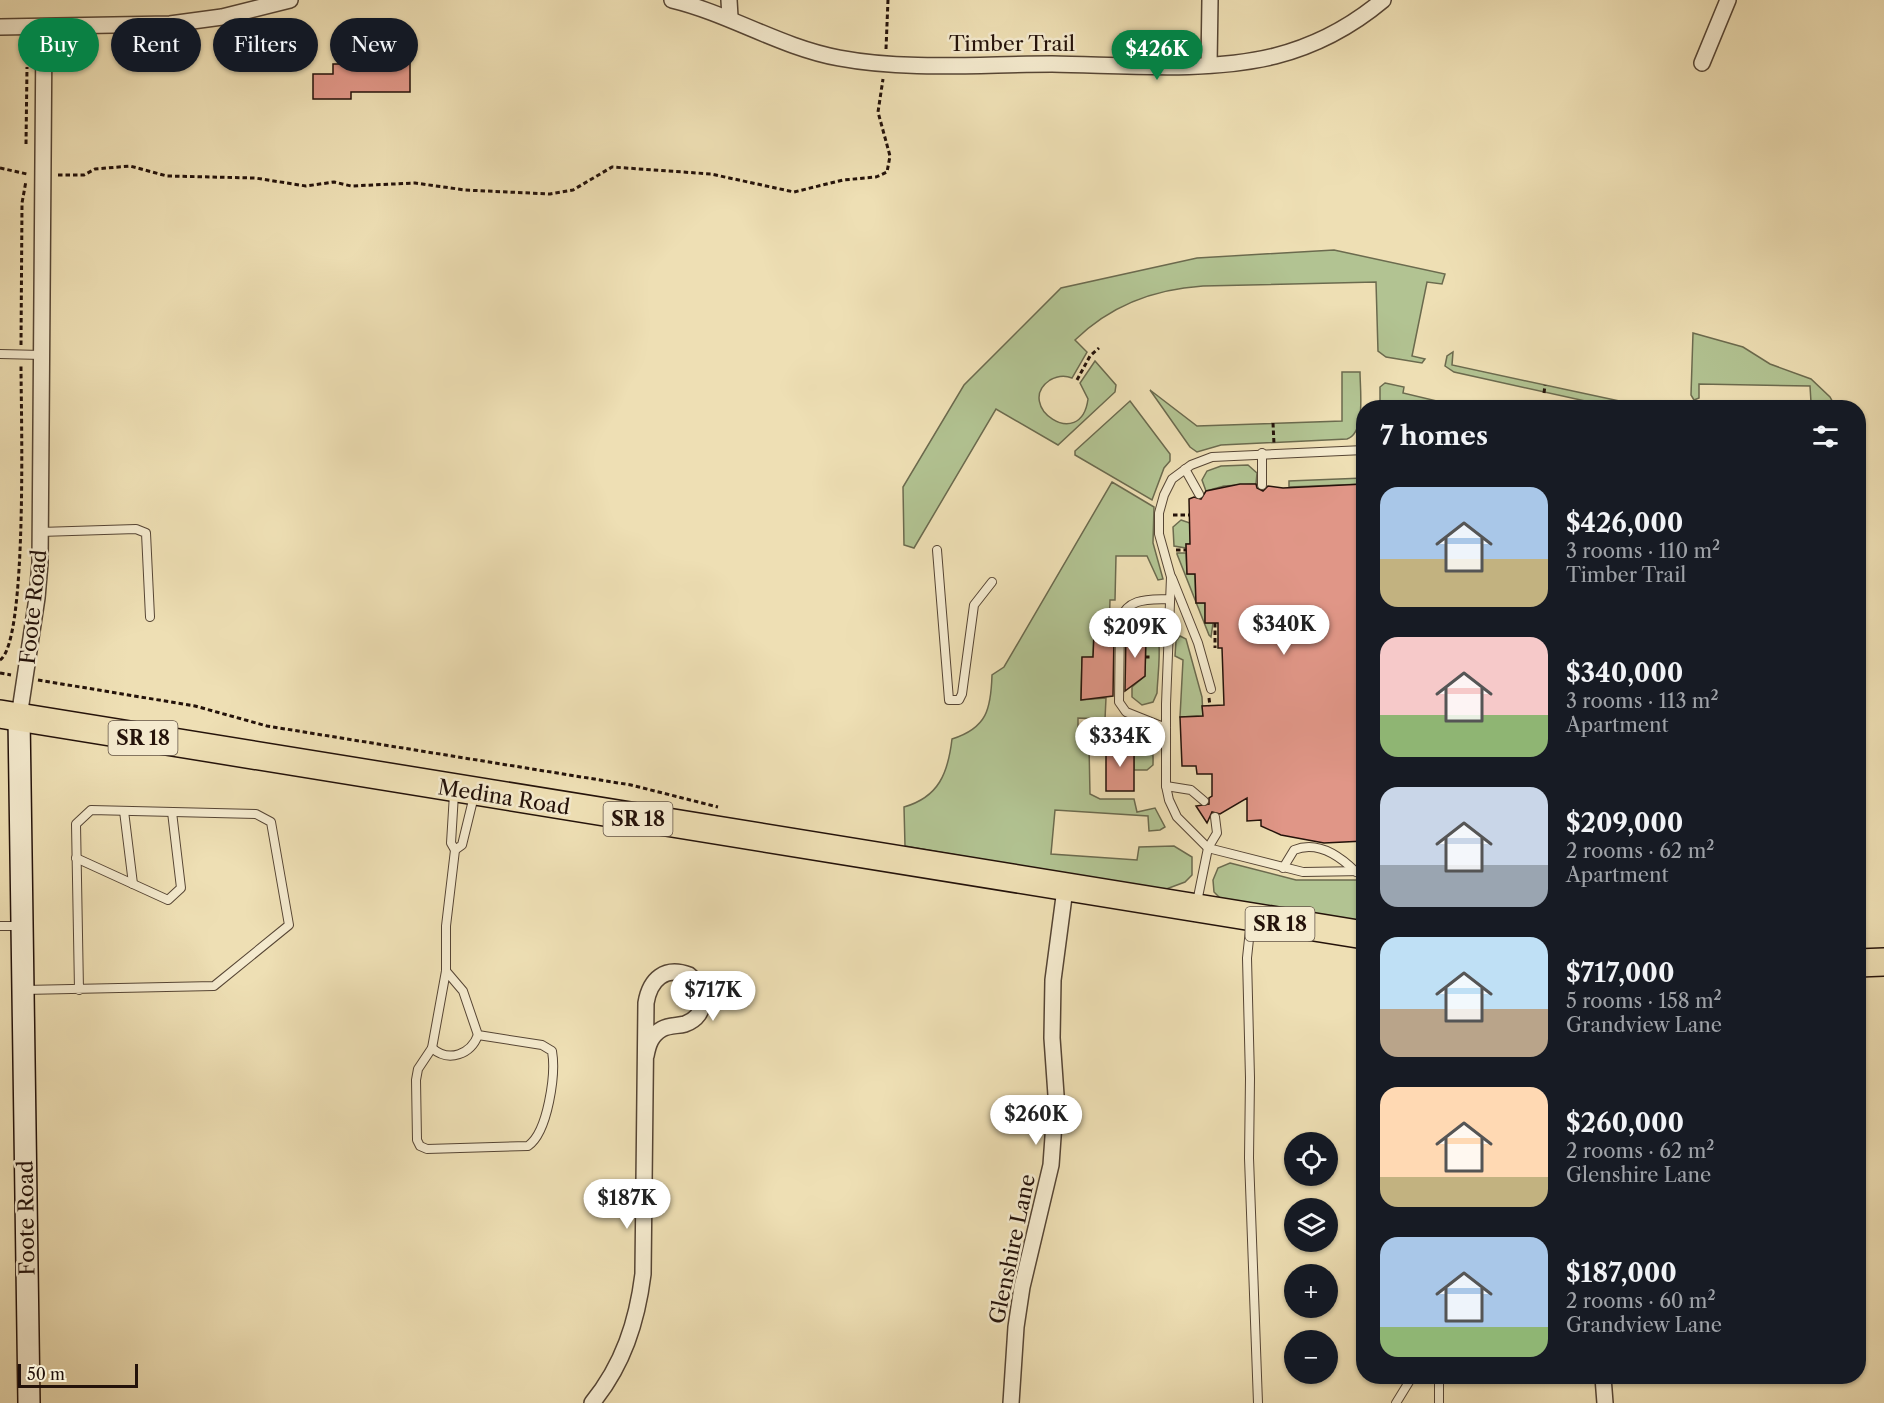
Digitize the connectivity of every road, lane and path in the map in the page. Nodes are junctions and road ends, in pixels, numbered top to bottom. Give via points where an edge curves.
1 (290, 0) edge
2 (672, 0) edge
3 (729, 0) edge
4 (888, 0) edge
5 (1209, 0) edge
6 (1383, 0) edge
7 (1728, 0) edge
8 (729, 17) junction
9 (99, 26) edge
10 (0, 27) edge
11 (18, 27) edge
12 (885, 63) junction
13 (1702, 63) dead end
14 (1209, 65) junction
15 (44, 72) edge
16 (0, 168) edge
17 (43, 175) junction
18 (1099, 348) dead end
19 (0, 354) edge
20 (42, 355) junction
21 (1077, 380) dead end
22 (1545, 385) dead end
23 (1544, 393) dead end
24 (1273, 423) dead end
25 (1274, 444) dead end
26 (1356, 450) edge
27 (1262, 453) junction
28 (1185, 469) junction
29 (1262, 485) dead end
30 (1199, 494) dead end
31 (1189, 514) dead end
32 (1173, 515) dead end
33 (40, 532) junction
34 (937, 550) dead end
35 (1174, 550) dead end
36 (1186, 550) dead end
37 (1172, 577) junction
38 (992, 582) dead end
39 (1170, 599) junction
40 (150, 616) dead end
41 (1215, 623) dead end
42 (1208, 638) dead end
43 (1215, 638) junction
44 (1215, 648) dead end
45 (1146, 657) dead end
46 (1151, 657) dead end
47 (71, 686) dead end
48 (1211, 689) dead end
49 (9, 716) edge
50 (1166, 728) junction
51 (1166, 786) junction
52 (465, 791) junction
53 (1204, 801) dead end
54 (720, 808) dead end
55 (124, 811) junction
56 (172, 812) junction
57 (1215, 818) dead end
58 (1208, 848) junction
59 (455, 850) junction
60 (76, 858) junction
61 (1283, 868) junction
62 (1356, 868) edge
63 (1356, 871) edge
64 (133, 884) junction
65 (1065, 889) junction
66 (1196, 910) junction
67 (1251, 919) junction
68 (0, 926) edge
69 (22, 926) junction
70 (1356, 934) edge
71 (1884, 962) edge
72 (1866, 963) edge
73 (446, 971) junction
74 (23, 990) junction
75 (79, 990) junction
76 (478, 1035) junction
77 (432, 1048) junction
78 (646, 1056) junction
79 (1408, 1384) edge
80 (1439, 1384) edge
81 (1604, 1384) edge
82 (29, 1403) edge
83 (592, 1403) edge
84 (1011, 1403) edge
85 (1258, 1403) edge
86 (1396, 1403) edge
87 (1438, 1403) edge
88 (1605, 1403) edge

1 - 9 street via 170,24
2 - 8 street, Timber Trail
3 - 8 street
4 - 12 path
5 - 14 street
6 - 14 street, Timber Trail via 1337,31 1307,45 1275,56
7 - 13 street
8 - 12 street, Timber Trail via 807,50
10 - 11 street
12 - 14 street, Timber Trail
12 - 17 path via 878,112 890,156 887,172 794,192 711,174 612,167 573,190 550,194 415,183 351,186 334,182 306,186 255,178 167,176 130,166 95,169 84,175
15 - 17 street, Foote Road
16 - 17 path via 17,174
17 - 20 street, Foote Road
18 - 21 path
19 - 20 lane
20 - 33 street, Foote Road
22 - 23 path
24 - 25 path
26 - 27 lane
27 - 28 lane via 1212,457
27 - 29 lane
28 - 30 lane
28 - 37 lane via 1172,479 1159,513 1159,534
31 - 32 path
33 - 40 lane via 146,533
33 - 49 street, Foote Road via 37,598
34 - 38 lane via 949,700 959,700 962,694 974,604
35 - 36 path
37 - 39 lane
37 - 48 lane
39 - 50 lane
39 - 50 lane via 1133,602 1124,608 1120,619 1119,702 1126,712
41 - 43 path
42 - 43 path
43 - 44 path
45 - 46 path
47 - 54 path via 195,706 267,726 631,785
49 - 52 highway, Medina Road / SR 18
49 - 69 street, Foote Road
50 - 51 lane
51 - 53 lane via 1191,790
51 - 58 lane via 1177,817
52 - 59 lane via 451,843
52 - 59 lane via 462,845
52 - 65 highway, Medina Road / SR 18
55 - 56 lane
55 - 60 lane via 91,810 76,824
55 - 64 lane
56 - 64 lane via 181,888 168,900
56 - 75 lane via 256,814 271,822 289,925 214,986
57 - 58 lane via 1217,833
58 - 61 lane
58 - 66 lane
59 - 73 lane via 446,926
60 - 64 lane
60 - 75 lane
61 - 62 lane via 1294,850 1312,848 1334,853
61 - 63 lane via 1303,872
65 - 66 highway, SR 18
65 - 84 street, Glenshire Lane via 1053,980 1054,1136 1016,1327
66 - 67 highway, SR 18
67 - 70 highway, SR 18
67 - 85 lane via 1246,958
68 - 69 lane
69 - 74 street, Foote Road
71 - 72 highway
73 - 76 lane via 463,991
73 - 77 lane
74 - 75 lane
74 - 82 street, Foote Road
76 - 77 lane via 466,1052 456,1055 437,1053
76 - 77 lane via 542,1045 552,1051 546,1119 542,1132 528,1146 420,1146 416,1080 418,1068
78 - 78 street via 653,1036 663,1029 685,1024 700,1011 702,990 689,975 669,972 652,983 646,1003
78 - 83 street via 643,1274 639,1305 616,1367
79 - 86 lane
80 - 87 lane
81 - 88 street

